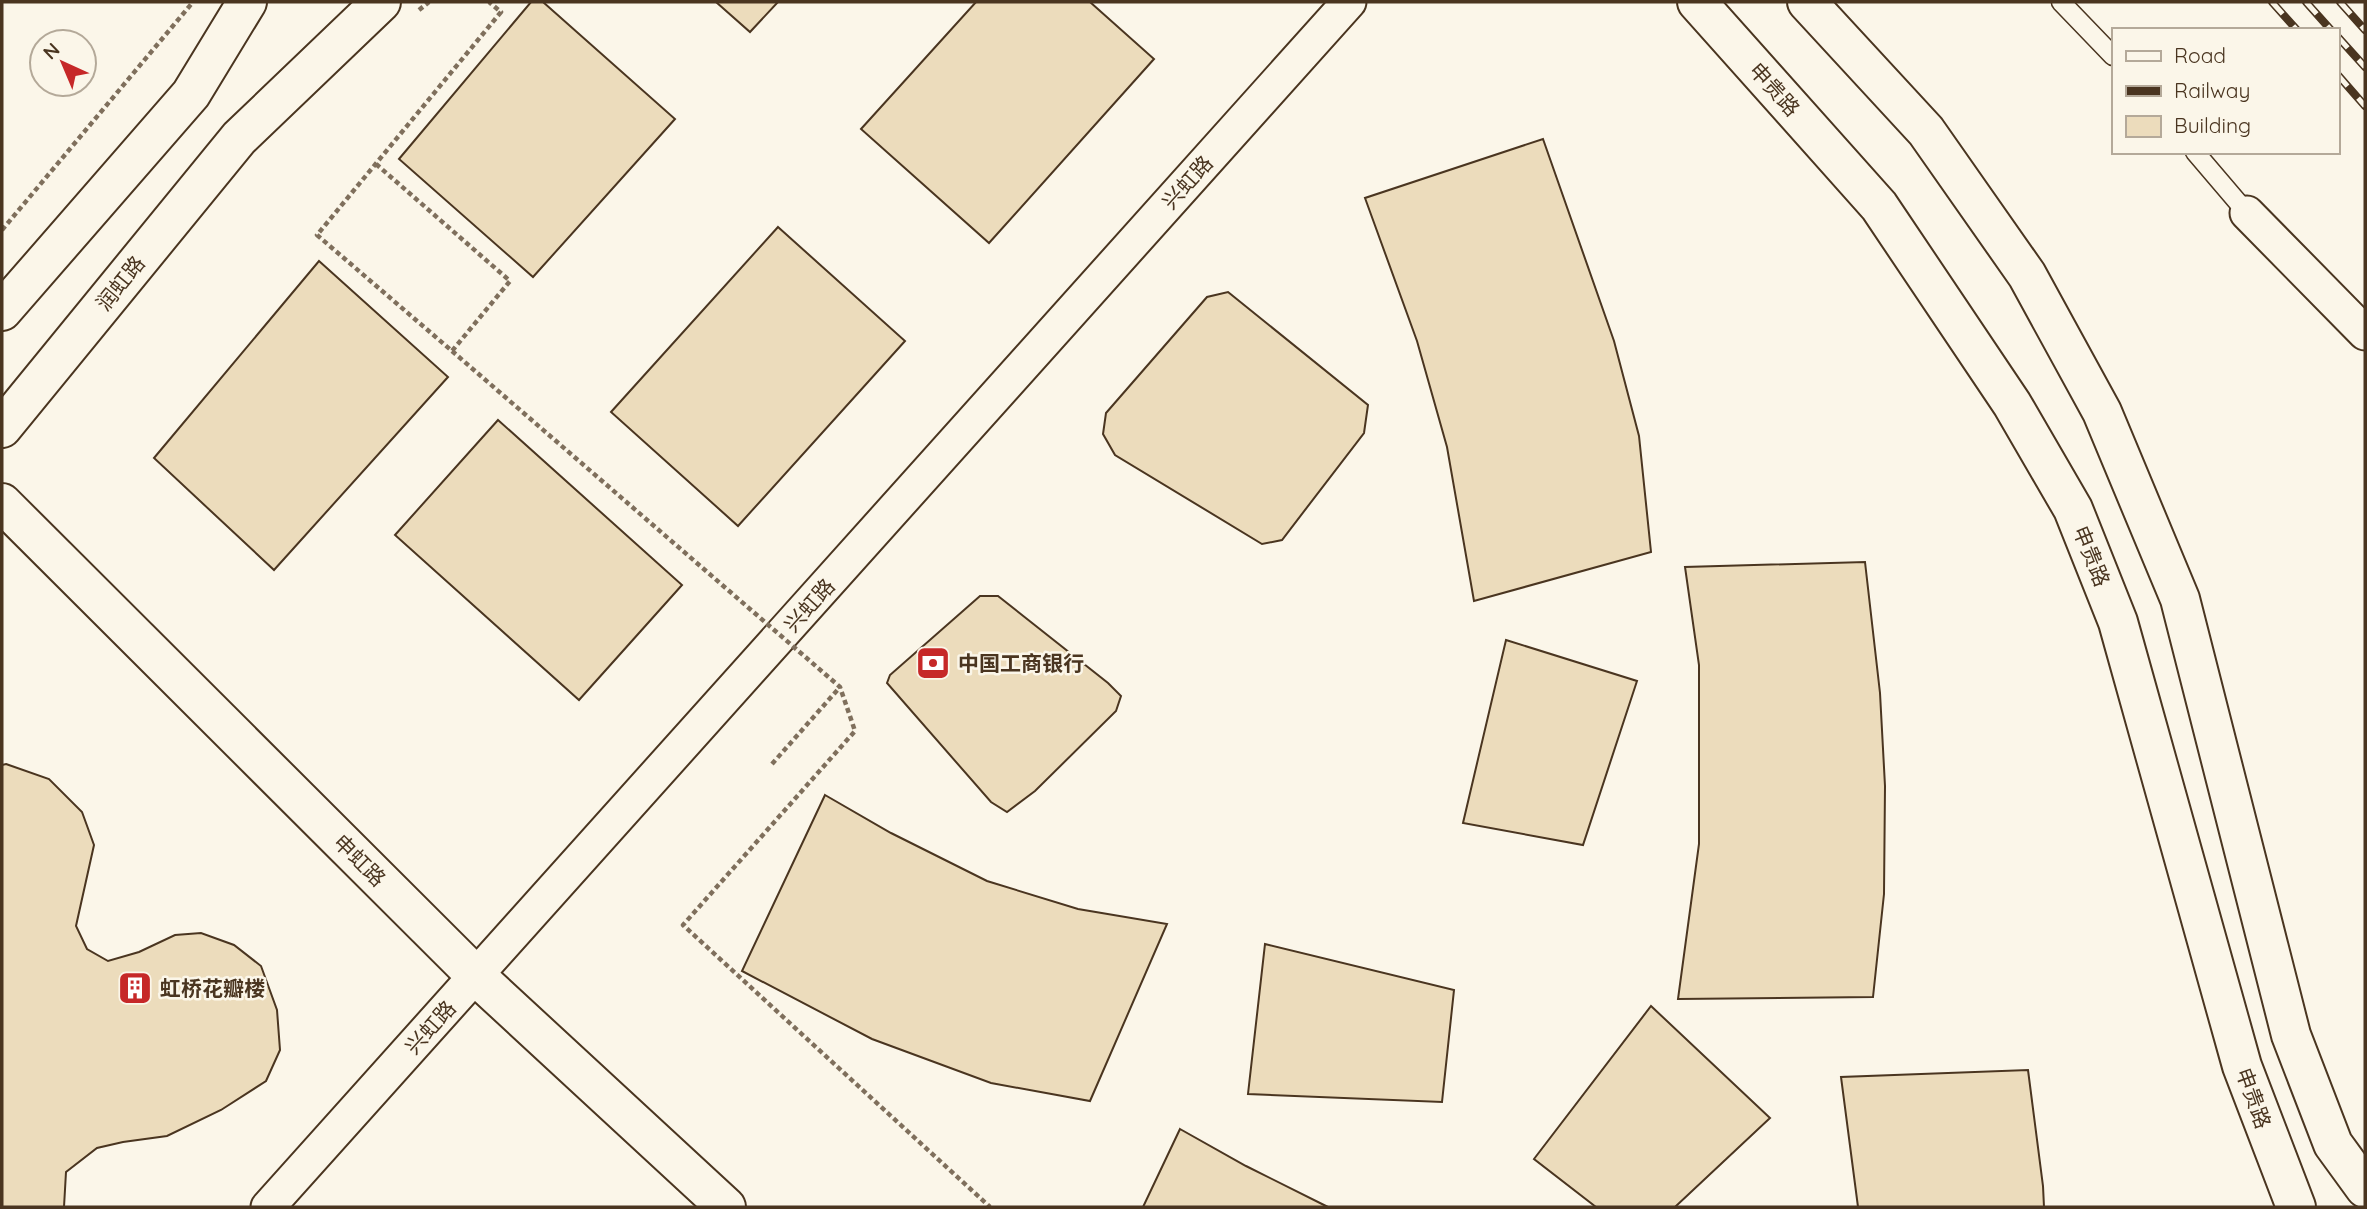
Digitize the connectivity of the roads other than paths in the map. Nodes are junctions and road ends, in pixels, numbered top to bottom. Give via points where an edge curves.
1 (247, 2) edge
2 (382, 2) edge
3 (1349, 2) edge
4 (1698, 2) edge
5 (1807, 2) edge
6 (2062, 2) edge
7 (2112, 55) edge
8 (2197, 154) edge
9 (2246, 214) joint
10 (2, 311) edge
11 (2365, 333) edge
12 (2, 428) edge
13 (2, 503) edge
14 (476, 976) junction
15 (2365, 1188) edge
16 (268, 1207) edge
17 (726, 1207) edge
18 (2295, 1207) edge

1 - 10 main road via 191,94
2 - 12 main road, 润虹路 via 239,138
3 - 14 street, 兴虹路
4 - 18 main road, 申贵路 via 1878,206 2012,404 2073,509 2118,622 2242,1066
5 - 15 main road via 1926,131 2027,275 2102,412 2180,599 2291,1035 2333,1144
6 - 7 lane
8 - 9 lane
9 - 11 street
13 - 14 main road, 申虹路
14 - 16 street, 兴虹路
14 - 17 main road, 申虹路

